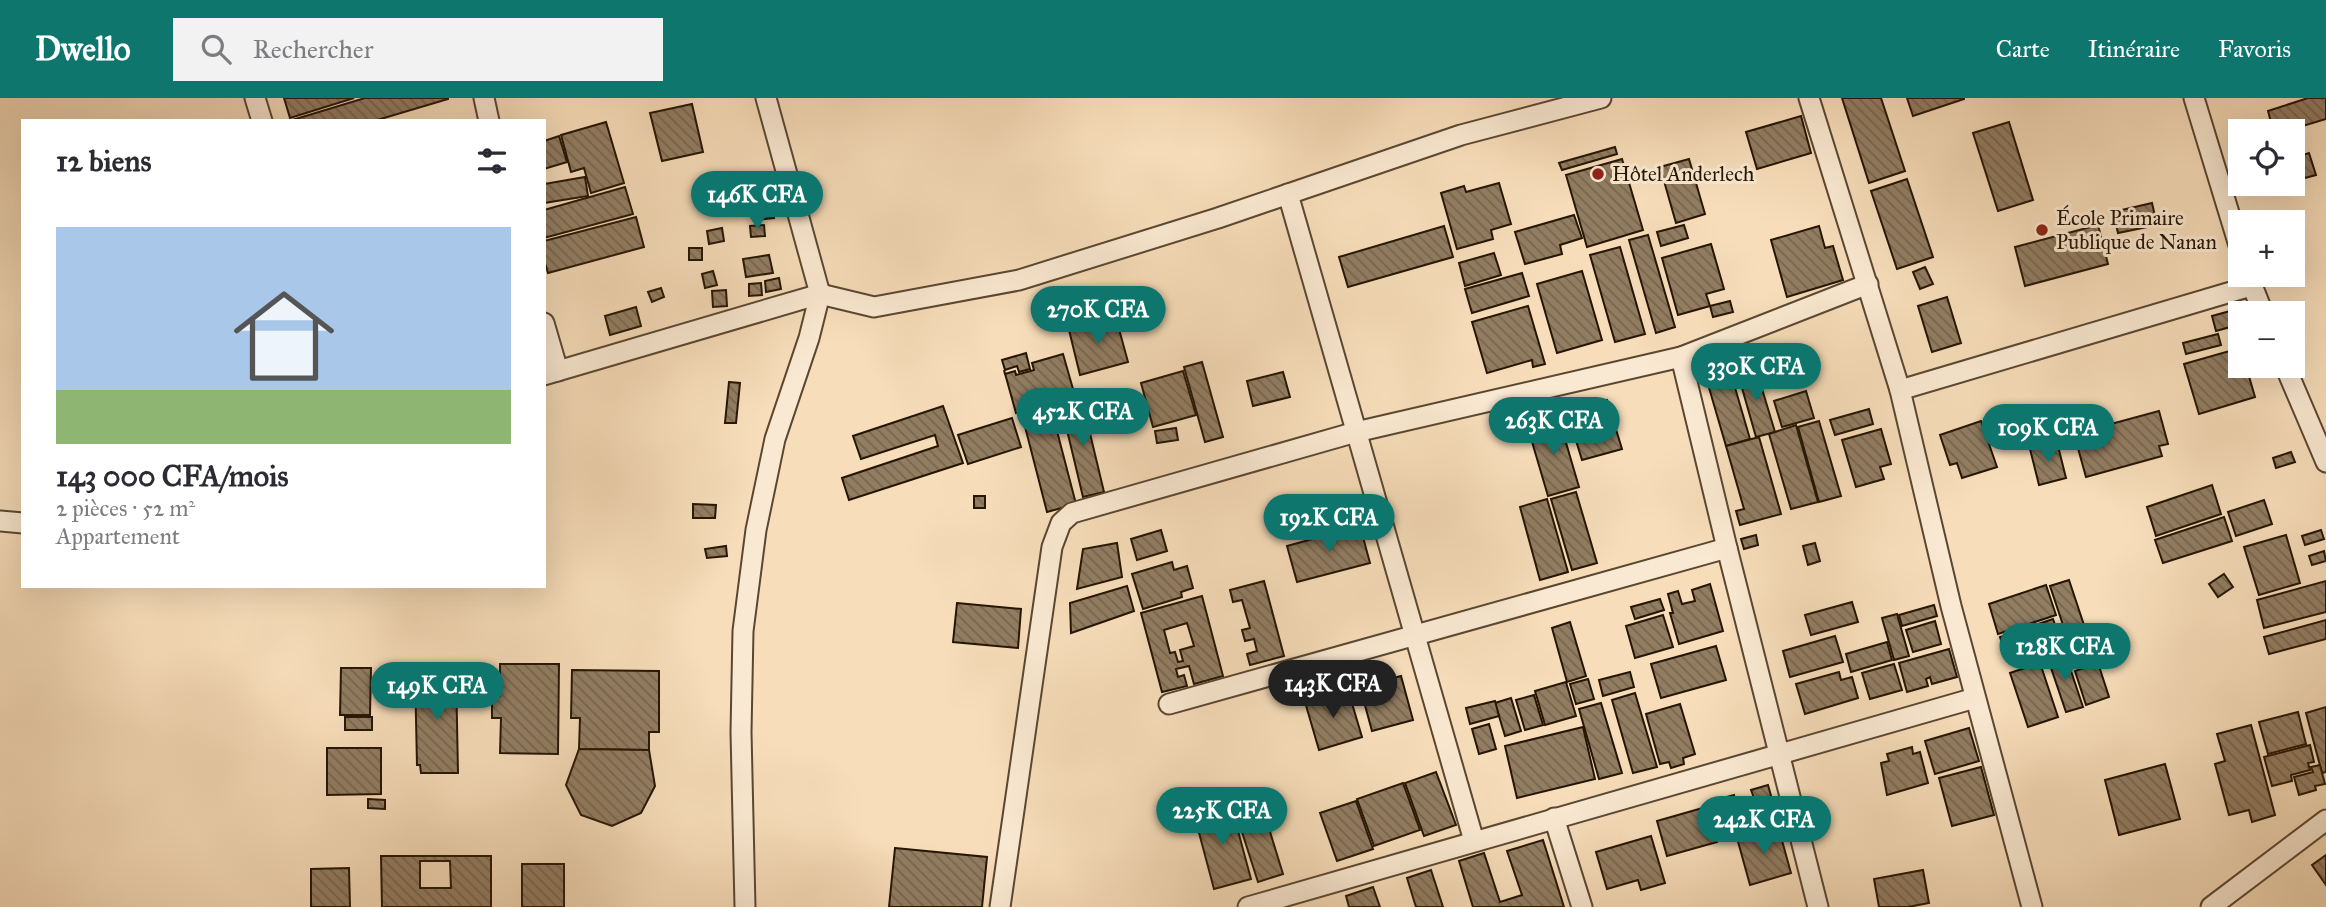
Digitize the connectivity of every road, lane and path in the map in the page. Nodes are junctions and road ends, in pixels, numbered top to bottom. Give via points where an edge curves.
1 (255, 98) edge
2 (484, 98) edge
3 (766, 98) edge
4 (1601, 98) edge
5 (1809, 98) edge
6 (2194, 98) edge
7 (261, 119) edge
8 (489, 119) edge
9 (1288, 194) junction
10 (2228, 210) edge
11 (1868, 284) junction
12 (2228, 287) edge
13 (820, 295) junction
14 (546, 337) edge
15 (1681, 357) junction
16 (551, 373) edge
17 (2290, 378) edge
18 (1900, 390) junction
19 (1356, 432) junction
20 (2326, 462) edge
21 (0, 521) edge
22 (21, 523) edge
23 (1727, 548) junction
24 (1414, 635) junction
25 (1975, 698) junction
26 (1169, 705) dead end
27 (1779, 754) junction
28 (1554, 818) junction
29 (2326, 820) edge
30 (1474, 841) junction
31 (745, 907) edge
32 (1000, 907) edge
33 (1248, 907) edge
34 (1581, 907) edge
35 (1818, 907) edge
36 (2032, 907) edge
37 (2211, 907) edge

1 - 7 street
2 - 8 street
3 - 13 street
4 - 9 street via 1461,135
5 - 11 street
6 - 10 street
9 - 13 street via 1018,280 874,307
9 - 19 street
11 - 15 street
11 - 18 street
12 - 18 street
13 - 16 street
13 - 31 street via 775,439 755,530 743,631
14 - 16 street
15 - 19 street
15 - 23 street
17 - 20 street
18 - 25 street
19 - 24 street
19 - 32 street via 1072,513 1061,523 1052,547
21 - 22 street
23 - 24 street
23 - 27 street
24 - 26 street
24 - 30 street
25 - 27 street
25 - 36 street
27 - 28 street
27 - 35 street
28 - 30 street
28 - 34 street
29 - 37 street
30 - 33 street

